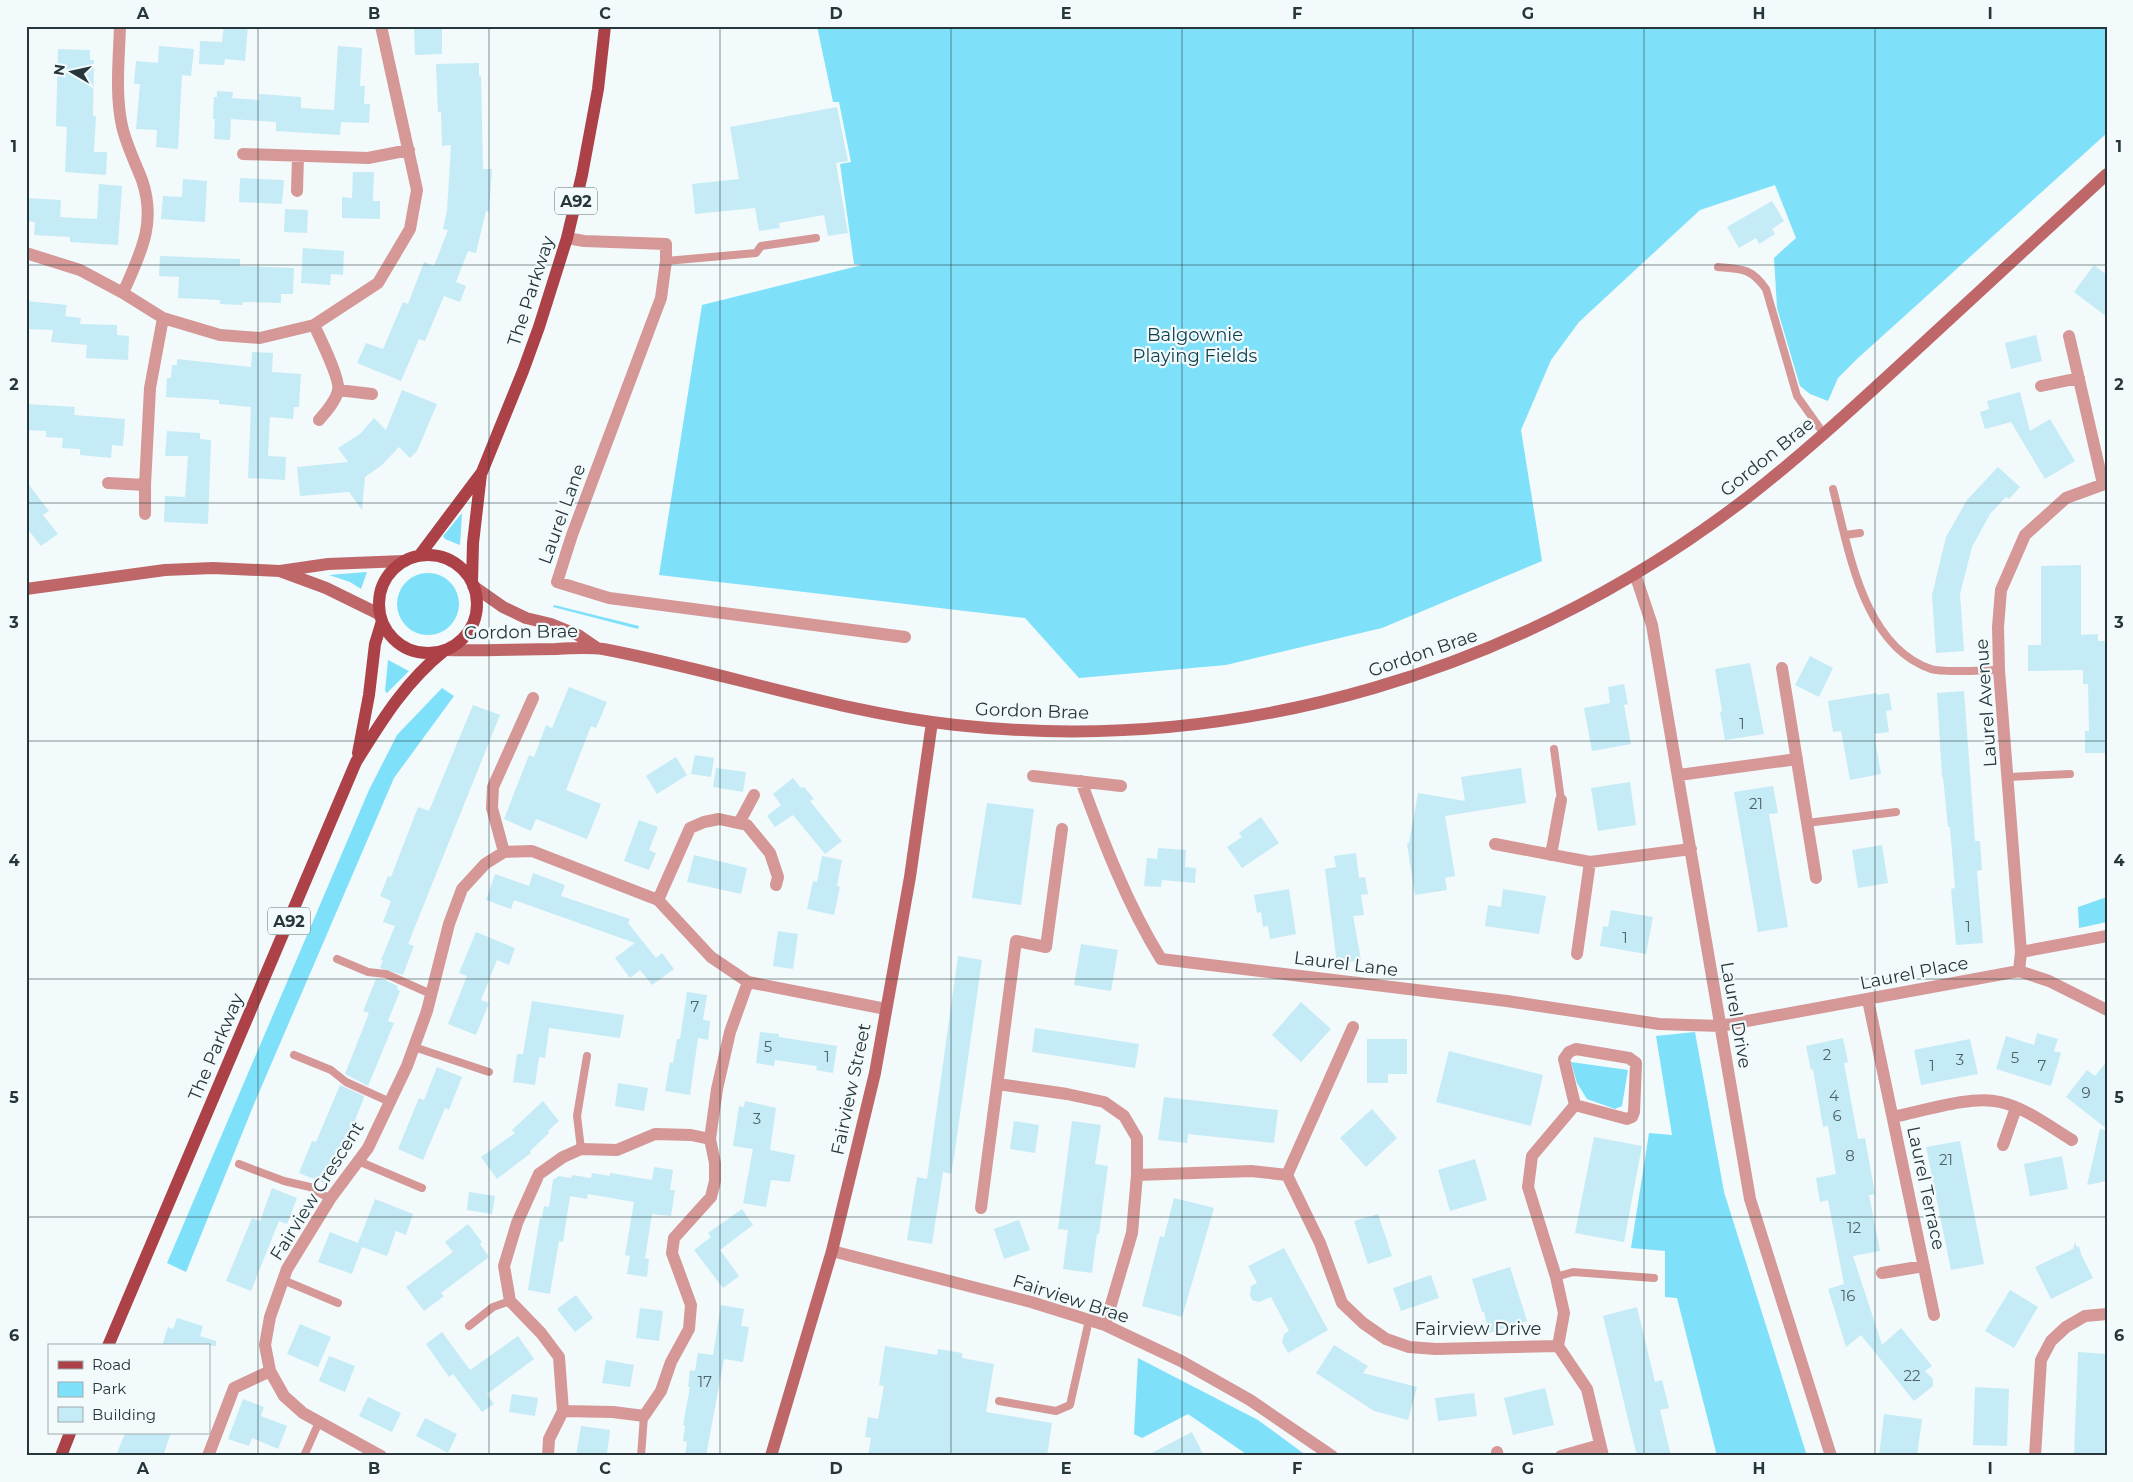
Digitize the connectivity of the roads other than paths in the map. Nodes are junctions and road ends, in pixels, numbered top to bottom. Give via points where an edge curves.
1 (120, 26) edge
2 (382, 26) edge
3 (605, 26) edge
4 (409, 150) junction
5 (243, 154) dead end
6 (298, 156) junction
7 (2107, 174) edge
8 (297, 191) dead end
9 (567, 238) junction
10 (816, 238) dead end
11 (26, 253) edge
12 (666, 261) junction
13 (1718, 267) dead end
14 (123, 293) junction
15 (163, 318) junction
16 (314, 325) junction
17 (2069, 336) dead end
18 (2079, 378) junction
19 (2041, 386) dead end
20 (338, 390) junction
21 (372, 394) dead end
22 (319, 420) dead end
23 (1824, 434) junction
24 (482, 472) junction
25 (108, 483) dead end
26 (2105, 483) edge
27 (145, 485) junction
28 (1833, 489) dead end
29 (145, 514) dead end
30 (1860, 533) dead end
31 (1845, 535) junction
32 (419, 556) junction
33 (404, 561) junction
34 (280, 571) junction
35 (1636, 574) junction
36 (472, 584) junction
37 (26, 589) edge
38 (380, 618) junction
39 (906, 637) dead end
40 (597, 648) junction
41 (445, 650) junction
42 (1782, 668) dead end
43 (1999, 670) junction
44 (533, 698) dead end
45 (932, 722) junction
46 (1554, 749) dead end
47 (1797, 758) junction
48 (356, 762) junction
49 (2070, 774) dead end
50 (1679, 775) junction
51 (1033, 776) dead end
52 (2009, 777) junction
53 (1081, 781) junction
54 (1121, 786) dead end
55 (754, 795) dead end
56 (1561, 800) joint
57 (1896, 812) dead end
58 (739, 823) junction
59 (1807, 823) junction
60 (1062, 829) dead end
61 (1495, 844) dead end
62 (1692, 849) junction
63 (504, 852) junction
64 (1551, 854) junction
65 (1590, 862) junction
66 (1816, 878) dead end
67 (776, 886) dead end
68 (658, 900) junction
69 (2107, 936) edge
70 (2021, 952) junction
71 (1577, 954) dead end
72 (337, 960) dead end
73 (2019, 971) junction
74 (748, 982) junction
75 (431, 994) junction
76 (1868, 1000) junction
77 (886, 1009) junction
78 (2107, 1010) edge
79 (1720, 1026) junction
80 (1352, 1027) dead end
81 (414, 1048) junction
82 (294, 1055) dead end
83 (586, 1056) dead end
84 (489, 1072) dead end
85 (998, 1084) junction
86 (390, 1102) junction
87 (1576, 1105) junction
88 (2016, 1108) junction
89 (1893, 1117) junction
90 (710, 1139) junction
91 (2072, 1140) dead end
92 (2003, 1145) dead end
93 (581, 1149) junction
94 (358, 1162) junction
95 (239, 1164) dead end
96 (1137, 1175) junction
97 (1287, 1175) junction
98 (422, 1188) dead end
99 (330, 1199) junction
100 (981, 1208) dead end
101 (832, 1251) junction
102 (1924, 1266) junction
103 (1882, 1273) dead end
104 (1556, 1277) junction
105 (1654, 1278) dead end
106 (283, 1280) junction
107 (510, 1301) junction
108 (338, 1303) dead end
109 (2107, 1314) edge
110 (1934, 1315) dead end
111 (1089, 1320) junction
112 (1105, 1325) junction
113 (469, 1326) dead end
114 (109, 1344) edge
115 (1558, 1346) junction
116 (270, 1371) junction
117 (999, 1401) dead end
118 (563, 1411) junction
119 (644, 1416) junction
120 (318, 1422) junction
121 (70, 1434) edge
122 (1602, 1451) edge
123 (61, 1456) edge
124 (208, 1456) edge
125 (304, 1456) edge
126 (381, 1456) edge
127 (548, 1456) edge
128 (641, 1456) edge
129 (771, 1456) edge
130 (1332, 1456) edge
131 (1561, 1456) edge
132 (1830, 1456) edge
133 (2035, 1456) edge

1 - 14 street via 118,84 122,126 143,183 148,209 145,243
2 - 4 street
3 - 9 main road, The Parkway / A92 via 598,89
4 - 6 street via 368,158
4 - 16 street via 417,190 410,229 378,283
5 - 6 street
6 - 8 street
7 - 23 main road, Gordon Brae
9 - 12 street via 666,244
9 - 24 main road, The Parkway / A92 via 526,362
10 - 12 lane via 761,246 756,253
11 - 14 street via 80,270
12 - 39 street, Laurel Lane via 661,298 557,582 609,598
13 - 23 lane via 1751,272 1766,290 1797,396
14 - 15 street
15 - 16 street via 220,336 260,338
15 - 27 street via 150,388
16 - 20 street via 336,376
17 - 18 street
18 - 19 street
18 - 26 street
20 - 21 street
20 - 22 street
23 - 35 main road, Gordon Brae via 1746,498
24 - 32 main road, The Parkway / A92
24 - 36 main road, The Parkway / A92 via 473,543
25 - 27 street
26 - 43 street, Laurel Avenue via 2066,498 2025,536 2001,590
27 - 29 street
28 - 31 lane
30 - 31 lane
31 - 43 lane via 1856,575 1876,624 1908,659 1933,670
32 - 33 main road, A92
32 - 36 main road, A92 via 435,555 450,560 462,569
33 - 34 main road via 328,564
33 - 38 main road, A92 via 383,583 379,598
34 - 37 main road via 165,570
34 - 38 main road via 326,588
35 - 45 main road, Gordon Brae via 1503,642 1372,689 1288,710 1242,719 1112,731 1017,730
35 - 50 street, Laurel Drive via 1652,625
36 - 40 main road, Gordon Brae via 518,615 578,635
36 - 41 main road, A92 via 477,601 475,617 469,631 458,643
38 - 41 main road, A92 via 387,632 407,649 419,653
38 - 48 main road, The Parkway / A92
40 - 41 main road, Gordon Brae
40 - 45 main road, Gordon Brae via 806,697
41 - 48 main road, The Parkway / A92 via 422,668 387,710
42 - 47 street
43 - 52 street, Laurel Avenue
44 - 63 street via 493,787 492,808
45 - 77 main road, Fairview Street via 910,877
46 - 56 lane
47 - 50 street
47 - 59 street
48 - 114 main road, The Parkway / A92
49 - 52 lane
50 - 62 street, Laurel Drive
51 - 53 street
52 - 70 street, Laurel Avenue
53 - 54 street
53 - 79 street, Laurel Lane via 1146,936 1161,959 1508,1001 1659,1024
55 - 58 street
56 - 64 street
57 - 59 lane
58 - 67 street via 747,825 770,853 778,876
58 - 68 street via 719,819 690,828
59 - 66 street
60 - 85 street via 1046,946 1016,941
61 - 64 street
62 - 65 street
62 - 79 street, Laurel Drive
63 - 68 street via 532,851
63 - 75 street, Fairview Crescent via 485,864 462,888
64 - 65 street
65 - 71 street
68 - 74 street via 711,957
69 - 70 street
70 - 73 street, Laurel Avenue
72 - 75 lane via 368,972 386,974
73 - 76 street, Laurel Place
73 - 78 street, Laurel Place via 2049,981
74 - 77 street
74 - 90 street via 730,1032
75 - 81 street, Fairview Crescent
76 - 79 street, Laurel Place
76 - 89 street, Laurel Terrace
77 - 101 main road, Fairview Street via 875,1072
79 - 132 street, Laurel Drive via 1750,1199
80 - 97 street
81 - 84 lane
81 - 86 street, Fairview Crescent
82 - 86 lane via 331,1070 346,1082
83 - 93 lane via 577,1116
85 - 96 street via 1104,1102 1124,1116 1137,1138
85 - 100 street
86 - 94 street, Fairview Crescent
87 - 87 street via 1564,1059 1569,1052 1576,1049 1636,1062 1632,1117 1627,1119
87 - 104 street, Fairview Drive via 1532,1156 1528,1187
88 - 89 street, Laurel Terrace via 2000,1102 1976,1100
88 - 91 street, Laurel Terrace
88 - 92 street
89 - 102 street, Laurel Terrace
90 - 93 street via 654,1134 616,1150
90 - 119 street via 715,1164 711,1198 674,1238 672,1253 691,1305 689,1329 671,1362 661,1391
93 - 107 street via 539,1174 517,1223 504,1266
94 - 98 lane
94 - 99 street, Fairview Crescent
95 - 99 lane via 310,1187
96 - 97 street via 1251,1171
96 - 112 street via 1132,1233
97 - 115 street, Fairview Drive via 1320,1243 1342,1303 1386,1339 1409,1347 1436,1349
99 - 106 street, Fairview Crescent
101 - 111 street, Fairview Brae
101 - 129 main road, Fairview Street
102 - 103 street, Laurel Terrace
102 - 110 street, Laurel Terrace
104 - 105 lane via 1573,1272
104 - 115 street, Fairview Drive via 1564,1313
106 - 108 lane
106 - 116 street, Fairview Crescent via 270,1318 266,1345
107 - 113 lane via 493,1307
107 - 118 street via 541,1332 559,1356
109 - 133 street via 2086,1316 2051,1340 2041,1360
111 - 112 street, Fairview Brae
111 - 117 lane via 1070,1405 1056,1411
112 - 130 street, Fairview Brae via 1181,1361 1250,1400
115 - 122 street, Fairview Drive via 1587,1389
116 - 120 street, Fairview Crescent via 284,1396
116 - 124 street via 234,1388
118 - 119 street
118 - 127 street via 549,1439
119 - 128 lane
120 - 125 lane
120 - 126 street, Fairview Crescent
121 - 123 main road
122 - 131 street, Fairview Drive

